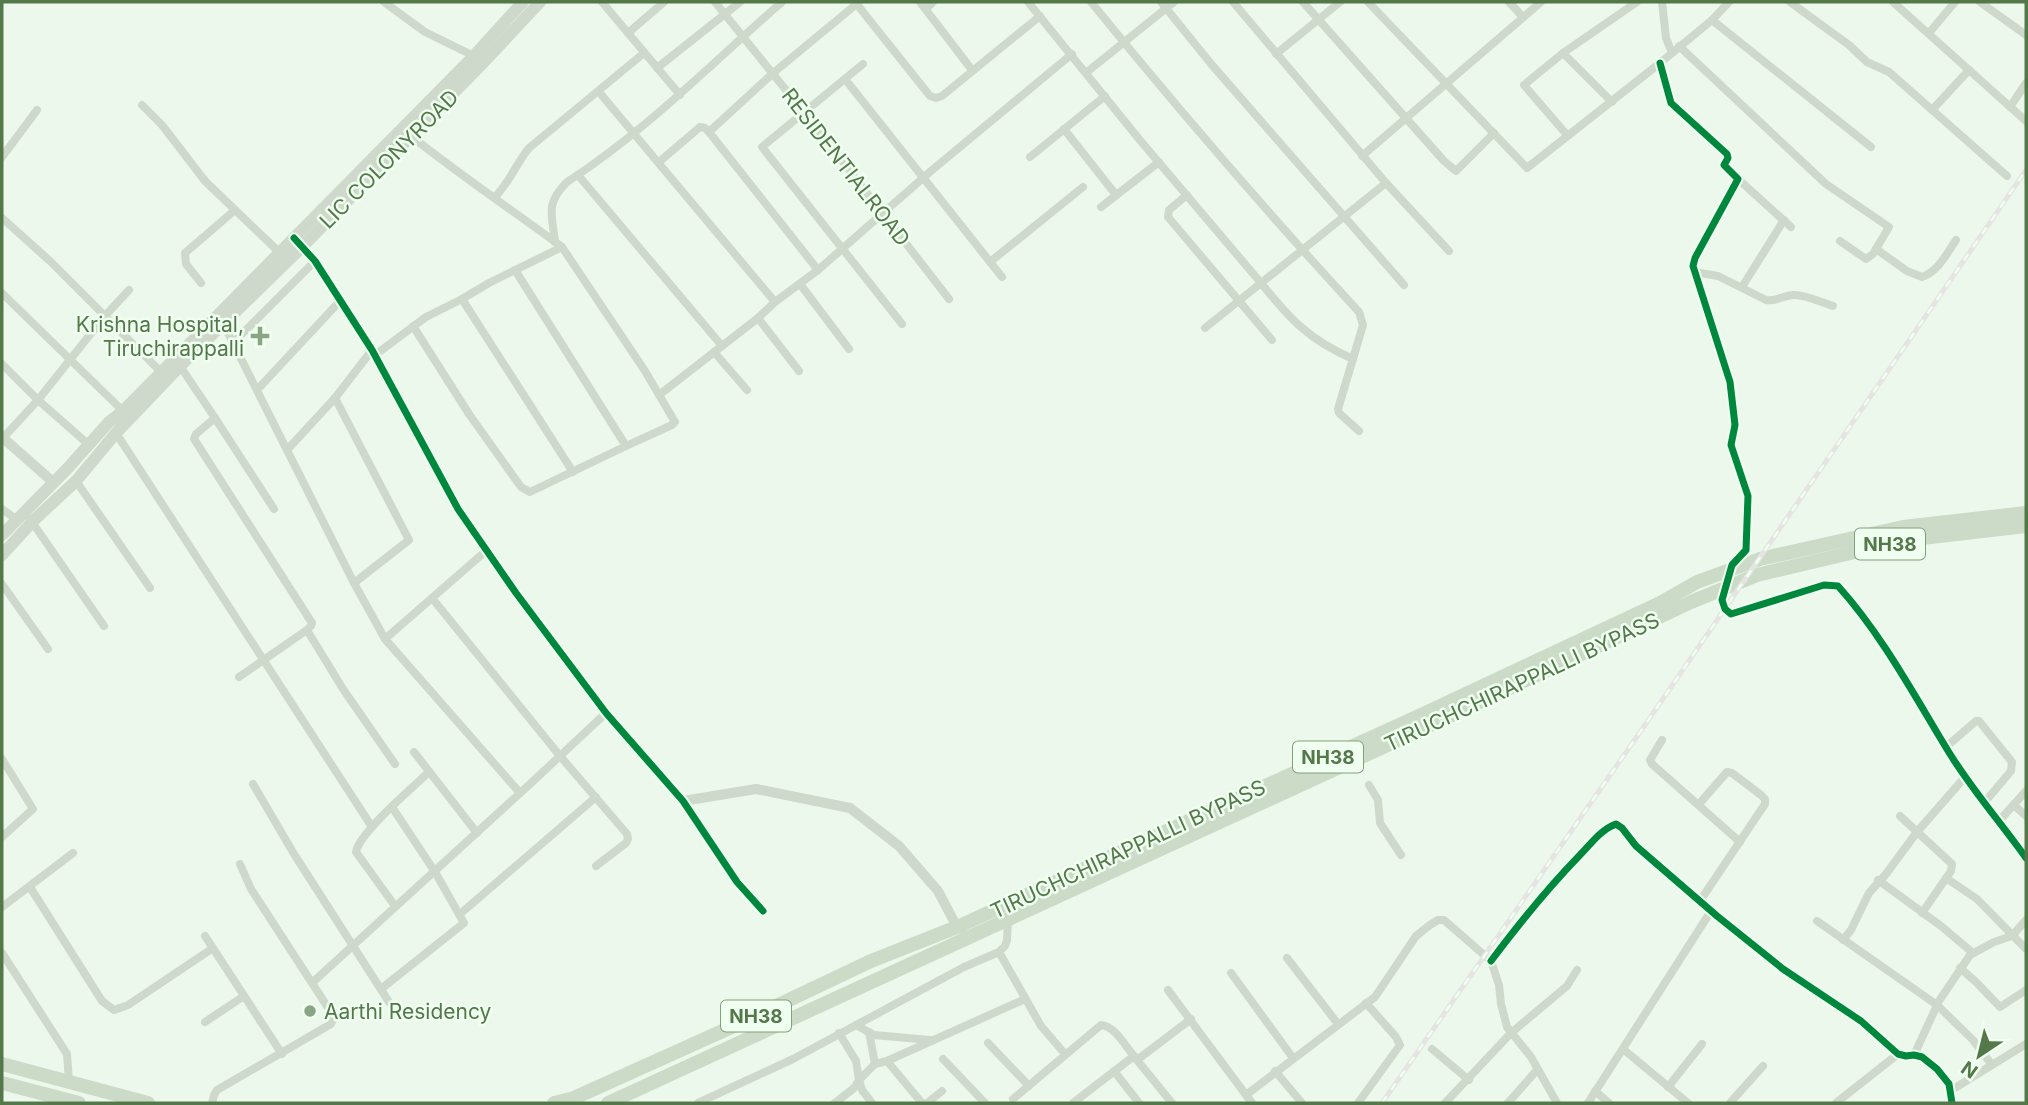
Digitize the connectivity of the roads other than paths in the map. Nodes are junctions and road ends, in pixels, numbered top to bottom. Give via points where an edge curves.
1 (384, 2) edge
2 (523, 2) edge
3 (540, 2) edge
4 (602, 2) edge
5 (664, 2) edge
6 (715, 2) edge
7 (740, 2) edge
8 (782, 2) edge
9 (857, 2) edge
10 (933, 2) edge
11 (1028, 2) edge
12 (1091, 2) edge
13 (1233, 2) edge
14 (1303, 2) edge
15 (1340, 2) edge
16 (1368, 2) edge
17 (1509, 2) edge
18 (1541, 2) edge
19 (1637, 2) edge
20 (1662, 2) edge
21 (1729, 2) edge
22 (1790, 2) edge
23 (1893, 2) edge
24 (1955, 2) edge
25 (1980, 2) edge
26 (1167, 4) edge
27 (923, 6) edge
28 (725, 13) junction
29 (1040, 16) junction
30 (1523, 18) junction
31 (1318, 20) junction
32 (1712, 20) junction
33 (628, 33) junction
34 (1929, 33) junction
35 (2026, 35) edge
36 (742, 36) junction
37 (1124, 42) junction
38 (1676, 50) junction
39 (645, 53) junction
40 (1563, 53) junction
41 (1072, 54) junction
42 (1276, 54) junction
43 (479, 59) junction
44 (1660, 63) junction
45 (863, 64) dead end
46 (657, 68) junction
47 (972, 70) junction
48 (1969, 70) junction
49 (1087, 72) junction
50 (772, 74) junction
51 (845, 79) junction
52 (2026, 83) edge
53 (1446, 84) junction
54 (599, 92) junction
55 (680, 95) junction
56 (1105, 96) junction
57 (1612, 102) junction
58 (142, 105) dead end
59 (2011, 107) junction
60 (37, 110) dead end
61 (1932, 110) junction
62 (804, 113) junction
63 (1406, 118) junction
64 (2026, 121) edge
65 (1065, 129) junction
66 (633, 132) junction
67 (709, 132) junction
68 (1494, 133) junction
69 (1567, 135) junction
70 (411, 136) junction
71 (1871, 146) dead end
72 (1362, 156) junction
73 (2, 157) edge
74 (1030, 157) dead end
75 (659, 162) junction
76 (1159, 162) junction
77 (578, 175) junction
78 (2007, 176) dead end
79 (923, 178) junction
80 (1738, 179) junction
81 (1386, 183) junction
82 (1083, 187) dead end
83 (1116, 195) junction
84 (1187, 195) junction
85 (495, 197) junction
86 (1101, 207) dead end
87 (235, 209) junction
88 (883, 213) junction
89 (1343, 217) junction
90 (2, 218) edge
91 (1784, 220) junction
92 (1791, 227) dead end
93 (1956, 240) dead end
94 (1840, 241) dead end
95 (299, 242) junction
96 (558, 245) junction
97 (842, 248) junction
98 (1876, 249) junction
99 (1302, 250) junction
100 (1449, 251) dead end
101 (279, 253) junction
102 (314, 261) junction
103 (990, 262) junction
104 (515, 270) junction
105 (818, 270) junction
106 (1694, 272) junction
107 (1002, 277) dead end
108 (201, 283) dead end
109 (1261, 283) junction
110 (800, 284) junction
111 (1404, 285) dead end
112 (1742, 287) junction
113 (129, 290) dead end
114 (2, 293) edge
115 (462, 299) junction
116 (949, 299) dead end
117 (340, 301) junction
118 (1239, 301) junction
119 (775, 302) junction
120 (1833, 306) dead end
121 (104, 317) junction
122 (758, 318) junction
123 (221, 320) junction
124 (902, 324) dead end
125 (414, 326) junction
126 (1205, 328) dead end
127 (1272, 340) dead end
128 (233, 343) junction
129 (722, 345) junction
130 (849, 349) dead end
131 (714, 352) junction
132 (374, 353) junction
133 (70, 359) junction
134 (1353, 359) junction
135 (2, 365) edge
136 (180, 366) junction
137 (799, 371) dead end
138 (161, 372) junction
139 (257, 390) junction
140 (747, 390) dead end
141 (659, 395) junction
142 (335, 398) junction
143 (38, 400) junction
144 (127, 414) junction
145 (215, 418) junction
146 (1359, 431) dead end
147 (116, 433) junction
148 (2, 438) edge
149 (88, 444) junction
150 (626, 446) junction
151 (287, 450) junction
152 (573, 472) junction
153 (76, 481) junction
154 (53, 482) junction
155 (2, 509) edge
156 (274, 509) dead end
157 (2026, 513) edge
158 (24, 518) junction
159 (2026, 526) edge
160 (2, 535) edge
161 (487, 550) junction
162 (2, 555) edge
163 (354, 583) junction
164 (2, 584) edge
165 (150, 588) dead end
166 (432, 598) junction
167 (104, 626) dead end
168 (307, 630) junction
169 (385, 639) junction
170 (48, 649) dead end
171 (263, 661) junction
172 (239, 677) dead end
173 (606, 713) junction
174 (1662, 740) dead end
175 (1946, 747) junction
176 (414, 752) dead end
177 (560, 756) junction
178 (2, 759) edge
179 (394, 764) dead end
180 (429, 772) junction
181 (1965, 777) junction
182 (253, 784) dead end
183 (1369, 785) dead end
184 (2026, 792) edge
185 (520, 793) junction
186 (596, 797) junction
187 (683, 801) junction
188 (1984, 803) junction
189 (1699, 804) junction
190 (2014, 805) junction
191 (392, 807) junction
192 (1900, 816) dead end
193 (2026, 816) edge
194 (1999, 821) junction
195 (372, 827) junction
196 (1917, 832) junction
197 (477, 833) junction
198 (2, 837) edge
199 (1740, 842) junction
200 (73, 853) dead end
201 (1401, 855) dead end
202 (2026, 858) edge
203 (240, 864) dead end
204 (596, 866) dead end
205 (435, 872) junction
206 (1946, 878) junction
207 (1878, 880) junction
208 (30, 887) junction
209 (1700, 901) junction
210 (1040, 904) junction
211 (396, 906) junction
212 (2, 907) edge
213 (763, 911) dead end
214 (1711, 911) junction
215 (1922, 913) junction
216 (460, 914) junction
217 (1008, 919) junction
218 (2026, 920) edge
219 (1817, 921) dead end
220 (957, 928) junction
221 (205, 936) dead end
222 (2012, 936) junction
223 (1843, 940) junction
224 (957, 943) junction
225 (353, 944) junction
226 (213, 948) junction
227 (2026, 950) edge
228 (999, 952) junction
229 (2, 953) edge
230 (1973, 953) junction
231 (1287, 958) dead end
232 (871, 961) junction
233 (1490, 961) junction
234 (1960, 968) junction
235 (1577, 970) dead end
236 (1231, 973) dead end
237 (313, 982) junction
238 (381, 989) junction
239 (1168, 989) dead end
240 (2026, 990) edge
241 (244, 996) junction
242 (1025, 999) junction
243 (389, 1002) dead end
244 (1366, 1003) junction
245 (1937, 1005) junction
246 (1191, 1019) junction
247 (205, 1022) dead end
248 (1338, 1024) junction
249 (856, 1025) junction
250 (869, 1032) junction
251 (839, 1033) junction
252 (1511, 1033) junction
253 (933, 1040) junction
254 (988, 1044) dead end
255 (1702, 1044) dead end
256 (2026, 1044) edge
257 (1432, 1049) dead end
258 (1623, 1049) junction
259 (282, 1054) junction
260 (1898, 1054) junction
261 (1065, 1055) junction
262 (1914, 1055) junction
263 (1135, 1058) junction
264 (1293, 1058) junction
265 (943, 1059) dead end
266 (887, 1061) junction
267 (2, 1063) edge
268 (875, 1064) junction
269 (1992, 1065) junction
270 (1763, 1066) dead end
271 (1537, 1070) junction
272 (1114, 1071) junction
273 (1276, 1071) junction
274 (859, 1080) junction
275 (1469, 1080) junction
276 (69, 1082) junction
277 (1237, 1082) junction
278 (2, 1083) edge
279 (1259, 1085) junction
280 (1029, 1086) junction
281 (1668, 1087) junction
282 (942, 1091) dead end
283 (1595, 1091) junction
284 (1950, 1091) junction
285 (1246, 1095) junction
286 (1013, 1099) dead end
287 (79, 1103) edge
288 (148, 1103) edge
289 (212, 1103) edge
290 (554, 1103) edge
291 (608, 1103) edge
292 (698, 1103) edge
293 (835, 1103) edge
294 (872, 1103) edge
295 (925, 1103) edge
296 (984, 1103) edge
297 (1073, 1103) edge
298 (1139, 1103) edge
299 (1172, 1103) edge
300 (1252, 1103) edge
301 (1302, 1103) edge
302 (1358, 1103) edge
303 (1445, 1103) edge
304 (1508, 1103) edge
305 (1557, 1103) edge
306 (1588, 1103) edge
307 (1609, 1103) edge
308 (1688, 1103) edge
309 (1730, 1103) edge
310 (1836, 1103) edge
311 (1952, 1103) edge

1 - 43 street via 425,32
2 - 43 main road, LIC COLONYROAD
3 - 43 main road, LIC COLONYROAD
4 - 33 street
5 - 33 street
6 - 28 street, RESIDENTIALROAD
7 - 28 street
8 - 36 street
9 - 47 street via 930,96 942,96
9 - 50 street
10 - 27 street
11 - 29 street
12 - 37 street
13 - 42 street
14 - 31 street
15 - 31 street
16 - 53 street
17 - 30 street
18 - 30 street
19 - 40 street
20 - 38 street via 1666,38
21 - 32 street
22 - 61 street via 1867,62 1889,72
23 - 34 street
24 - 34 street
25 - 35 street
26 - 37 street
26 - 89 street via 1212,65
27 - 47 street
28 - 36 street, RESIDENTIALROAD
28 - 46 street
29 - 41 street
29 - 47 street
30 - 53 street
31 - 42 street
31 - 63 street
32 - 38 street
32 - 71 street
33 - 39 street
34 - 48 street
36 - 50 street, RESIDENTIALROAD
36 - 55 street
37 - 49 street
37 - 99 street
38 - 44 street
38 - 98 street via 1826,184 1887,224 1889,230
39 - 46 street
39 - 54 street
40 - 57 street
40 - 69 street via 1524,85
41 - 49 street
41 - 79 street
42 - 72 street
43 - 70 main road, LIC COLONYROAD
43 - 95 main road, LIC COLONYROAD
44 - 57 street
44 - 80 street via 1671,103 1727,154 1724,165
45 - 51 street
46 - 55 street
48 - 59 street
48 - 61 street
49 - 56 street
50 - 62 street, RESIDENTIALROAD
50 - 67 street
51 - 62 street
51 - 79 street
52 - 59 street
53 - 63 street
53 - 68 street
54 - 66 street
54 - 85 street via 529,148
55 - 66 street
56 - 65 street
56 - 76 street
57 - 69 street
58 - 87 street via 205,181
59 - 64 street
60 - 73 street
61 - 78 street
62 - 88 street, RESIDENTIALROAD
62 - 97 street via 762,148
63 - 68 street via 1456,171
63 - 72 street
65 - 74 street
65 - 83 street
66 - 75 street
66 - 77 street
67 - 75 street via 700,127
67 - 105 street
68 - 69 street via 1527,168
70 - 85 street
70 - 95 main road, LIC COLONYROAD
72 - 81 street
75 - 119 street
76 - 83 street
76 - 84 street
77 - 96 street via 556,193 551,205
77 - 129 street
79 - 88 street
79 - 103 street
80 - 91 street
80 - 106 street via 1695,258
81 - 89 street
81 - 100 street
82 - 103 street
83 - 86 street
84 - 109 street
84 - 118 street via 1169,210 1168,217
85 - 96 street
87 - 101 street
87 - 108 street via 185,253 186,264
88 - 97 street
88 - 116 street, RESIDENTIALROAD
89 - 99 street
89 - 111 street
90 - 121 street
91 - 92 street
91 - 112 street
93 - 98 street via 1935,269 1922,277
94 - 98 street via 1866,259
95 - 101 main road, LIC COLONYROAD
95 - 102 street
95 - 123 main road, LIC COLONYROAD
96 - 104 street
96 - 141 street
97 - 105 street
97 - 124 street
99 - 109 street
99 - 134 street via 1362,318
101 - 123 main road, LIC COLONYROAD
102 - 117 street
102 - 128 street
103 - 107 street
104 - 115 street
104 - 150 street
105 - 110 street
106 - 112 street
106 - 175 street via 1730,382 1735,425 1731,445 1748,495 1746,550 1732,565 1722,600 1725,609 1731,614 1824,585 1838,586 1915,694
109 - 118 street
109 - 134 street via 1301,328
110 - 119 street
110 - 130 street
112 - 120 street via 1772,301 1792,295
113 - 121 street
114 - 133 street
115 - 125 street
115 - 152 street
117 - 132 street
117 - 139 street
118 - 126 street
118 - 127 street
119 - 122 street
121 - 133 street
121 - 138 street
122 - 129 street
122 - 137 street
123 - 128 street
123 - 136 main road, LIC COLONYROAD
123 - 138 main road, LIC COLONYROAD
125 - 132 street
125 - 152 street via 468,414 524,490 530,492
128 - 139 street
129 - 131 street
131 - 140 street
131 - 141 street
132 - 142 street
132 - 161 street via 458,509
133 - 143 street
133 - 144 street
134 - 146 street via 1338,409
135 - 143 street
136 - 144 main road, LIC COLONYROAD
136 - 145 street
138 - 144 main road, LIC COLONYROAD
139 - 151 street
141 - 150 street via 675,422
142 - 151 street
142 - 163 street via 409,540
143 - 148 street
143 - 149 street
144 - 147 main road, LIC COLONYROAD
144 - 149 main road, LIC COLONYROAD via 109,422
145 - 156 street
145 - 168 street via 194,439 312,623
147 - 153 main road, LIC COLONYROAD
147 - 171 street
148 - 154 street
149 - 154 main road, LIC COLONYROAD
150 - 152 street
151 - 163 street
153 - 158 main road, LIC COLONYROAD
153 - 165 street
154 - 158 main road, LIC COLONYROAD
155 - 158 street
157 - 220 highway, TIRUCHCHIRAPPALLI BYPASS / NH38 via 1903,527 1760,559 1697,582 1436,708
158 - 160 main road, LIC COLONYROAD
158 - 162 main road, LIC COLONYROAD
158 - 167 street
159 - 210 highway, TIRUCHCHIRAPPALLI BYPASS / NH38 via 1905,540 1757,575
161 - 166 street
161 - 173 street
163 - 169 street
164 - 170 street
166 - 169 street
166 - 177 street
168 - 171 street
168 - 179 street
169 - 185 street
171 - 172 street
171 - 195 street
173 - 177 street
173 - 187 street
174 - 189 street via 1652,764
175 - 181 street
175 - 188 street via 1979,721 2012,762 2008,776
176 - 180 street
177 - 185 street
177 - 186 street
178 - 198 street via 33,809
180 - 191 street
180 - 197 street
181 - 188 street
181 - 196 street
182 - 225 street
183 - 201 street via 1378,800 1381,823
184 - 190 street
185 - 197 street
186 - 204 street via 628,839
186 - 216 street
187 - 213 street via 737,882
187 - 220 street via 756,789 850,808 900,846 938,891
188 - 194 street
189 - 199 street
189 - 199 street via 1727,772 1762,795 1765,804
190 - 193 street
190 - 194 street
191 - 195 street
191 - 205 street
192 - 196 street
194 - 202 street
195 - 211 street via 356,852
196 - 206 street via 1952,864
196 - 207 street
197 - 205 street
199 - 209 street
200 - 208 street
203 - 237 street
205 - 211 street
205 - 216 street
206 - 215 street
206 - 222 street via 1977,899
207 - 215 street
207 - 223 street
208 - 212 street
208 - 226 street via 103,1001 114,1010
209 - 214 street
209 - 233 street via 1616,824 1605,828 1560,876
210 - 217 highway, TIRUCHCHIRAPPALLI BYPASS / NH38
210 - 220 street, TIRUCHCHIRAPPALLI BYPASS via 1026,905 969,931
211 - 225 street
214 - 258 street
214 - 260 street via 1783,969 1861,1021
215 - 230 street
216 - 238 street via 462,926
217 - 224 highway, TIRUCHCHIRAPPALLI BYPASS / NH38
217 - 228 street via 1007,940
218 - 222 street
219 - 223 street
220 - 232 highway, TIRUCHCHIRAPPALLI BYPASS / NH38
221 - 226 street
222 - 227 street
222 - 230 street
223 - 245 street
224 - 232 highway via 945,938
224 - 291 highway, TIRUCHCHIRAPPALLI BYPASS / NH38
225 - 237 street
225 - 238 street
226 - 241 street
228 - 242 street
228 - 249 street
229 - 276 street via 67,1054
230 - 234 street
231 - 248 street
232 - 290 highway, TIRUCHCHIRAPPALLI BYPASS / NH38 via 710,1037
233 - 244 street via 1444,920 1438,920 1416,936
233 - 252 street
234 - 240 street via 2000,1007
234 - 245 street
235 - 252 street via 1567,986
236 - 264 street
237 - 259 street via 333,1020
238 - 243 street
239 - 246 street
241 - 247 street
241 - 259 street
242 - 253 street
242 - 261 street
244 - 248 street
244 - 302 street via 1400,1045
245 - 262 street
245 - 269 street
246 - 263 street
246 - 277 street
248 - 264 street
249 - 250 street
249 - 251 street
250 - 253 street
250 - 268 street
251 - 274 street via 856,1061
251 - 292 street
252 - 271 street
252 - 275 street
253 - 266 street
254 - 280 street
255 - 281 street
256 - 269 street
257 - 275 street
258 - 281 street
258 - 283 street
259 - 289 street via 218,1090
260 - 262 street
260 - 310 street
261 - 263 street via 1106,1025
261 - 280 street
262 - 284 street via 1937,1069
263 - 272 street
263 - 299 street
264 - 273 street
265 - 296 street
266 - 268 street
266 - 295 street
267 - 276 highway
268 - 274 street
269 - 284 street
270 - 309 street
271 - 304 street
271 - 305 street
272 - 297 street
272 - 298 street
273 - 279 street
273 - 301 street
274 - 293 street
274 - 294 street
275 - 303 street
276 - 288 highway
277 - 279 street
277 - 285 street
278 - 287 highway
279 - 285 street
280 - 286 street
281 - 308 street
282 - 295 street
283 - 306 street
283 - 307 street
284 - 311 street
285 - 300 street

